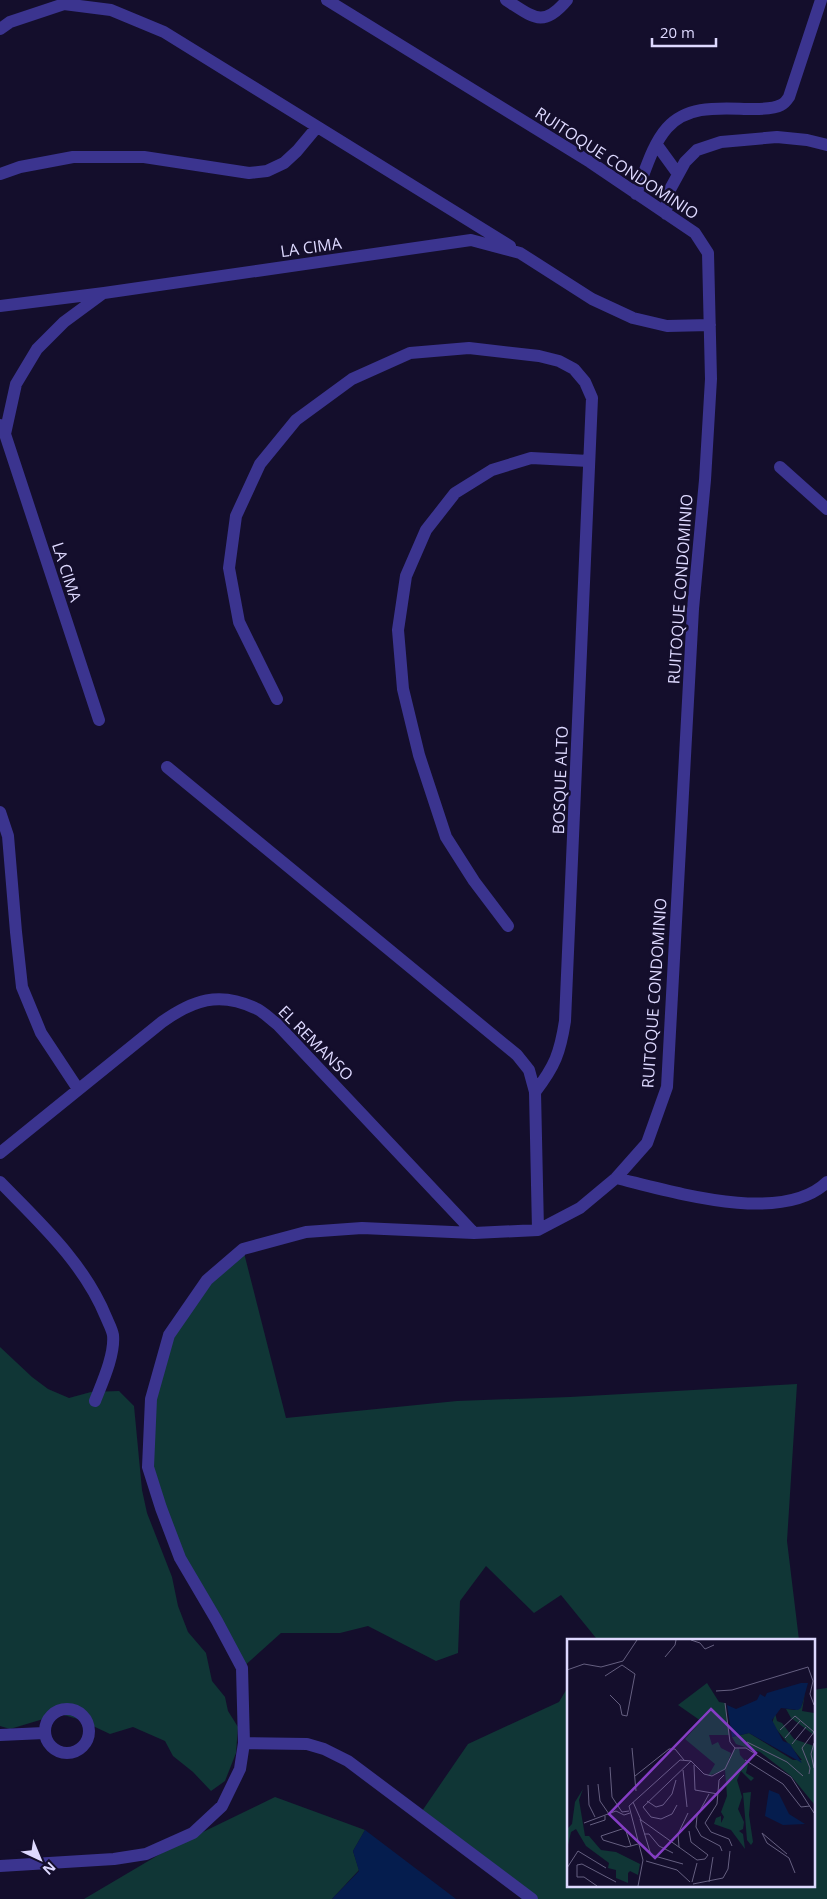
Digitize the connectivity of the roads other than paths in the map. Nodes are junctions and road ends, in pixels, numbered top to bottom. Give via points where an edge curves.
1 (327, 0) edge
2 (506, 0) edge
3 (567, 0) edge
4 (822, 0) edge
5 (0, 29) edge
6 (317, 127) junction
7 (657, 145) junction
8 (827, 145) edge
9 (0, 174) edge
10 (678, 174) junction
11 (636, 194) junction
12 (666, 214) junction
13 (520, 252) junction
14 (104, 293) junction
15 (0, 306) edge
16 (710, 325) junction
17 (3, 429) edge
18 (590, 461) junction
19 (780, 467) dead end
20 (827, 509) edge
21 (277, 699) dead end
22 (99, 720) dead end
23 (167, 767) dead end
24 (0, 812) edge
25 (508, 926) dead end
26 (78, 1089) junction
27 (535, 1092) junction
28 (0, 1153) edge
29 (616, 1178) junction
30 (0, 1182) edge
31 (827, 1182) edge
32 (538, 1230) junction
33 (474, 1232) junction
34 (95, 1401) dead end
35 (44, 1732) dead end
36 (0, 1735) edge
37 (244, 1743) junction
38 (0, 1866) edge
39 (532, 1899) edge

1 - 11 street, RUITOQUE CONDOMINIO
2 - 3 street via 538,18 555,14
4 - 7 street via 789,98 781,105 760,109 705,108 692,112 676,120
5 - 6 street, LA CIMA via 10,22 64,4 111,10 164,32
6 - 9 street via 284,163 267,171 249,173 144,157 73,157
6 - 13 street, LA CIMA
7 - 10 street
7 - 11 street
8 - 10 street via 777,137 721,142 697,150
10 - 12 street via 668,193
11 - 12 street, RUITOQUE CONDOMINIO
12 - 16 street, RUITOQUE CONDOMINIO via 695,233 708,253
13 - 14 street, LA CIMA via 471,240
13 - 16 street, LA CIMA via 592,299 632,318 667,326
14 - 15 street, LA CIMA
14 - 17 street, LA CIMA via 64,322 37,349 16,384
16 - 29 street, RUITOQUE CONDOMINIO via 711,379 693,609 667,1087 647,1142
17 - 22 street, LA CIMA
18 - 21 street, BOSQUE ALTO via 592,398 585,382 574,369 539,356 469,348 410,353 352,378 296,420 260,464 236,516 229,568 239,622
18 - 25 street via 531,458 492,470 455,493 426,530 406,576 398,630 403,689 419,755 446,837
18 - 27 street, BOSQUE ALTO via 565,1021 562,1047 551,1071
19 - 20 street
23 - 27 street via 517,1055 529,1070
24 - 26 street via 8,836 22,987 41,1033
26 - 28 street, EL REMANSO
26 - 33 street, EL REMANSO via 183,1007 207,1000 232,1000 257,1008 277,1024
27 - 32 street
29 - 31 street via 683,1195 753,1204 794,1200
29 - 32 street, RUITOQUE CONDOMINIO via 580,1208
30 - 34 street via 54,1238 80,1270 101,1306 113,1335 110,1362
32 - 33 street, RUITOQUE CONDOMINIO
33 - 37 street, RUITOQUE CONDOMINIO via 362,1228 306,1232 243,1250 207,1280 169,1336 151,1399 148,1467 180,1558 242,1668
35 - 36 street
37 - 38 street, RUITOQUE CONDOMINIO via 240,1769 222,1806 194,1833 146,1854
37 - 39 street via 307,1744 348,1761

